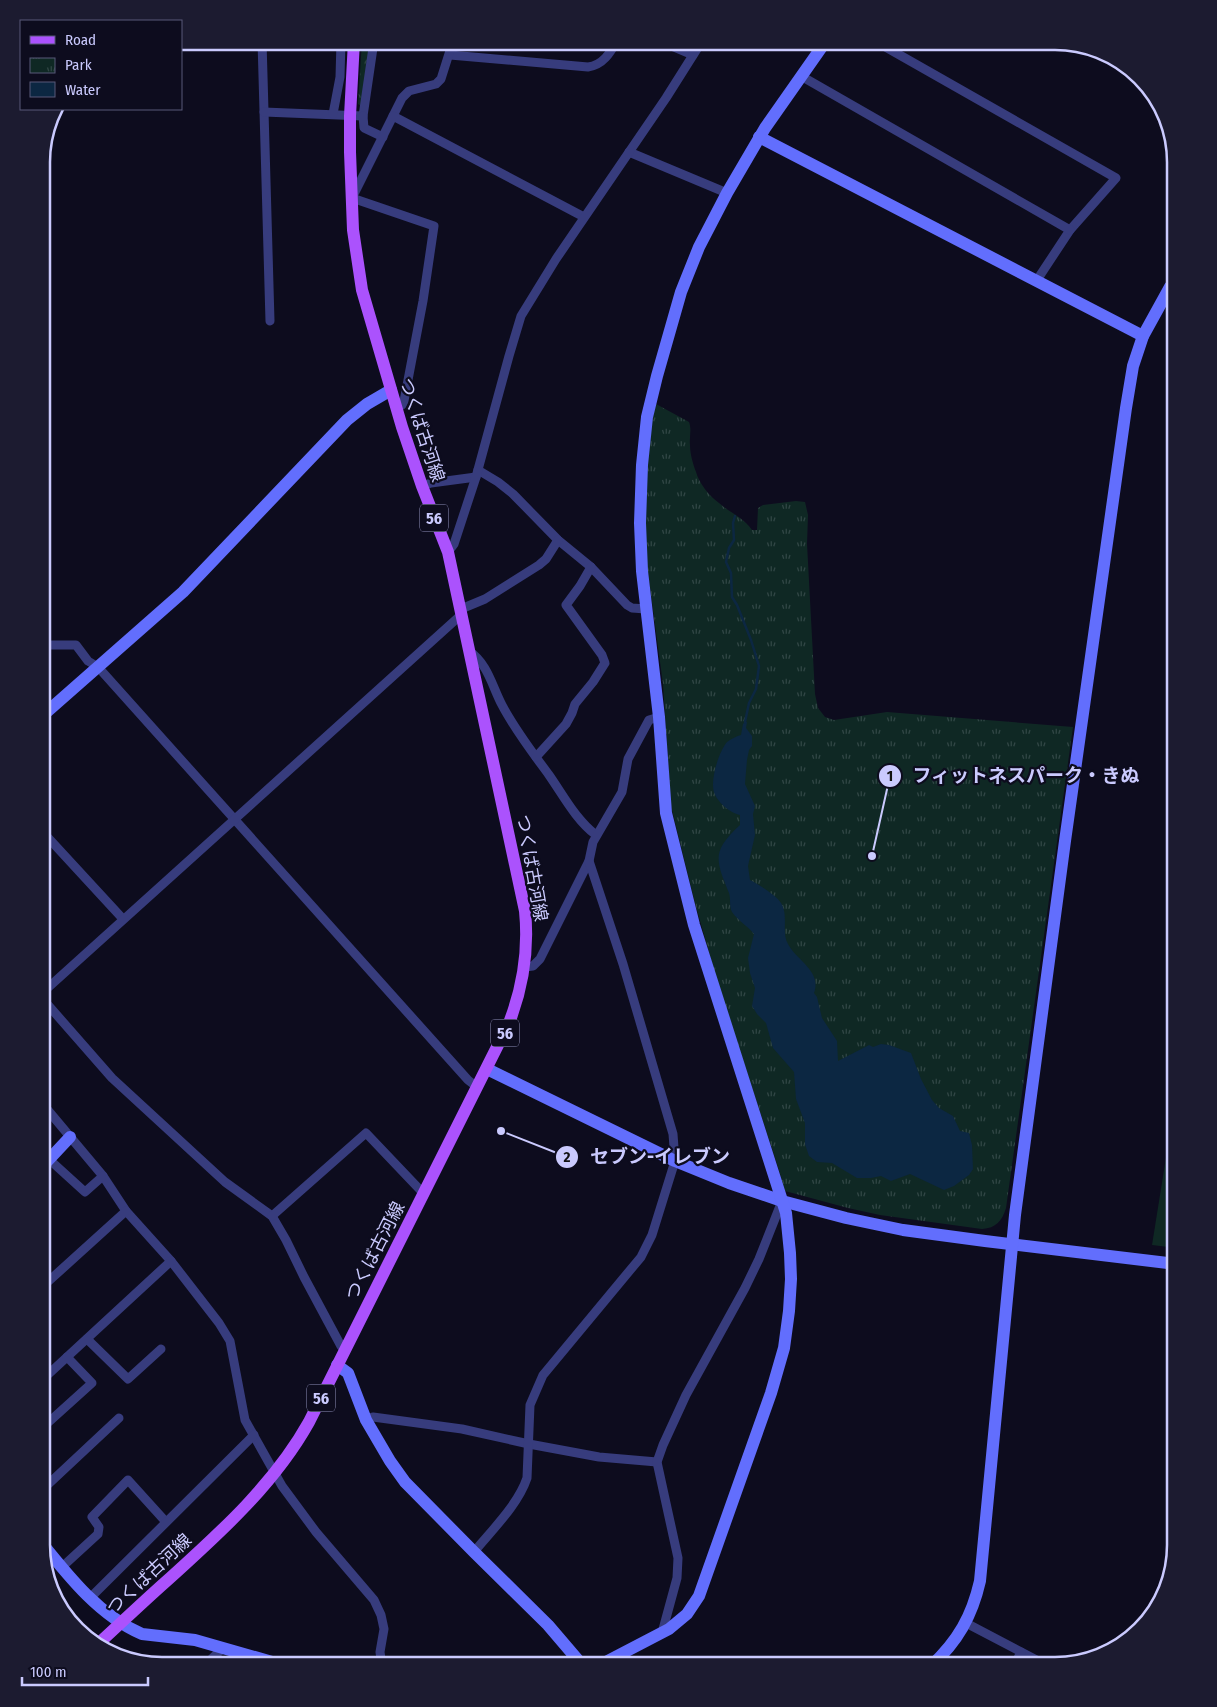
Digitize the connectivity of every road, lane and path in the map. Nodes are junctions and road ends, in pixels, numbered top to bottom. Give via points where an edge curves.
1 (262, 50) edge
2 (341, 50) edge
3 (354, 50) edge
4 (372, 50) edge
5 (451, 50) edge
6 (612, 50) edge
7 (683, 50) edge
8 (696, 50) edge
9 (820, 50) edge
10 (889, 50) edge
11 (693, 54) junction
12 (450, 55) junction
13 (800, 76) junction
14 (264, 112) junction
15 (333, 114) junction
16 (356, 116) junction
17 (393, 116) junction
18 (383, 137) junction
19 (759, 138) junction
20 (629, 152) junction
21 (727, 193) junction
22 (352, 198) junction
23 (584, 216) junction
24 (1070, 230) junction
25 (1037, 280) junction
26 (1167, 292) edge
27 (270, 321) dead end
28 (1143, 336) junction
29 (391, 390) junction
30 (396, 408) junction
31 (477, 474) junction
32 (422, 486) junction
33 (558, 540) junction
34 (448, 552) junction
35 (592, 567) junction
36 (646, 610) junction
37 (462, 612) junction
38 (50, 645) edge
39 (469, 651) junction
40 (98, 667) junction
41 (50, 709) edge
42 (659, 716) junction
43 (536, 757) junction
44 (236, 819) junction
45 (596, 835) junction
46 (50, 840) edge
47 (589, 861) junction
48 (123, 919) junction
49 (525, 967) junction
50 (50, 988) edge
51 (50, 1006) edge
52 (486, 1069) junction
53 (477, 1087) junction
54 (50, 1113) edge
55 (70, 1137) junction
56 (50, 1155) edge
57 (675, 1161) junction
58 (50, 1165) edge
59 (103, 1176) junction
60 (424, 1194) junction
61 (782, 1201) junction
62 (126, 1211) junction
63 (272, 1216) junction
64 (1012, 1244) junction
65 (171, 1261) junction
66 (1167, 1263) edge
67 (50, 1280) edge
68 (87, 1339) junction
69 (161, 1349) dead end
70 (345, 1350) junction
71 (67, 1357) junction
72 (337, 1365) junction
73 (50, 1373) edge
74 (119, 1418) dead end
75 (366, 1420) junction
76 (50, 1421) edge
77 (254, 1435) junction
78 (529, 1444) junction
79 (657, 1462) junction
80 (275, 1473) junction
81 (50, 1483) edge
82 (166, 1522) junction
83 (474, 1552) junction
84 (51, 1553) edge
85 (62, 1567) junction
86 (90, 1598) junction
87 (120, 1623) junction
88 (966, 1623) junction
89 (662, 1633) junction
90 (103, 1640) edge
91 (223, 1648) junction
92 (1021, 1652) junction
93 (214, 1657) edge
94 (252, 1657) edge
95 (381, 1657) edge
96 (575, 1657) edge
97 (615, 1657) edge
98 (941, 1657) edge
99 (1018, 1657) edge
100 (1031, 1657) edge

1 - 14 street
2 - 15 street via 340,77
3 - 16 main road, つくば古河線 / 56
4 - 16 street
5 - 12 street
6 - 12 street via 604,60 588,67
7 - 11 street
8 - 11 street
9 - 13 street
10 - 24 street via 1116,178
11 - 20 street
12 - 17 street via 439,83 409,90
13 - 19 street
13 - 24 street
14 - 15 street
14 - 27 street
15 - 16 street
16 - 18 street via 364,128
16 - 22 main road, つくば古河線 / 56
17 - 18 street
17 - 23 street
18 - 22 street
19 - 21 street
19 - 25 street
20 - 21 street
20 - 23 street
21 - 36 street via 682,292 647,417 640,523
22 - 29 main road, つくば古河線 / 56 via 362,290
22 - 30 street via 434,226 404,401
23 - 31 street via 522,316
24 - 25 street
25 - 28 street
26 - 28 street
28 - 64 street via 1133,366 1126,408
29 - 30 main road, つくば古河線 / 56
29 - 40 street via 347,420 183,592
30 - 32 main road, つくば古河線 / 56
31 - 32 street
31 - 33 street via 492,478 514,494
31 - 34 street via 454,544
32 - 34 main road, つくば古河線 / 56
33 - 35 street
33 - 37 street via 539,565
34 - 37 main road, つくば古河線 / 56
35 - 36 street via 627,605
35 - 43 street via 566,605 605,663 575,704 566,724
36 - 42 street
37 - 39 main road, つくば古河線 / 56
37 - 44 street
38 - 40 street via 76,645 88,661
39 - 43 street via 482,662 505,711
39 - 49 main road, つくば古河線 / 56 via 525,911
40 - 41 street
40 - 44 street
42 - 45 street via 646,724 628,759 622,792
42 - 61 street via 663,789 670,832 694,925
43 - 45 street via 585,826
44 - 48 street
44 - 53 street
45 - 47 street
46 - 48 street
47 - 49 street via 540,959 533,966
47 - 57 street via 670,1123
48 - 50 street
49 - 52 main road, つくば古河線 / 56 via 515,1008
51 - 63 street via 112,1078 225,1182
52 - 53 main road, つくば古河線 / 56
52 - 57 street
53 - 60 main road, つくば古河線 / 56
54 - 55 street
55 - 56 street
55 - 59 street
57 - 61 street
57 - 78 street via 652,1235 641,1257 542,1375 530,1404
58 - 59 street via 85,1192
59 - 62 street
60 - 63 street via 366,1133
60 - 70 main road, つくば古河線 / 56
61 - 64 street via 903,1230
61 - 79 street via 759,1259 686,1395
61 - 89 street via 790,1253 789,1311 784,1348 699,1596 678,1622
62 - 65 street
62 - 67 street
63 - 70 street
64 - 66 street
64 - 88 street via 980,1580
65 - 68 street
65 - 77 street via 230,1341 245,1420
68 - 69 street via 128,1379
68 - 71 street
70 - 72 main road, つくば古河線 / 56
71 - 73 street
71 - 76 street via 92,1383
72 - 75 street via 348,1373
72 - 80 main road, つくば古河線 / 56 via 300,1437
74 - 81 street
75 - 78 street via 373,1418 441,1426
75 - 83 street via 405,1482
77 - 80 street
77 - 82 street
78 - 79 street via 599,1457
78 - 83 street via 524,1487
79 - 89 street via 678,1558 677,1578
80 - 87 main road, つくば古河線 / 56 via 201,1549
80 - 95 street via 316,1532 374,1600 384,1629
82 - 85 street via 128,1480 92,1517 99,1527 98,1534
82 - 86 street
83 - 96 street via 548,1625
84 - 85 street
85 - 86 street
86 - 87 street
87 - 90 main road, つくば古河線 / 56
87 - 91 street via 142,1634 196,1640
88 - 92 street
88 - 98 street
89 - 97 street
91 - 93 street
91 - 94 street
92 - 99 street
92 - 100 street

